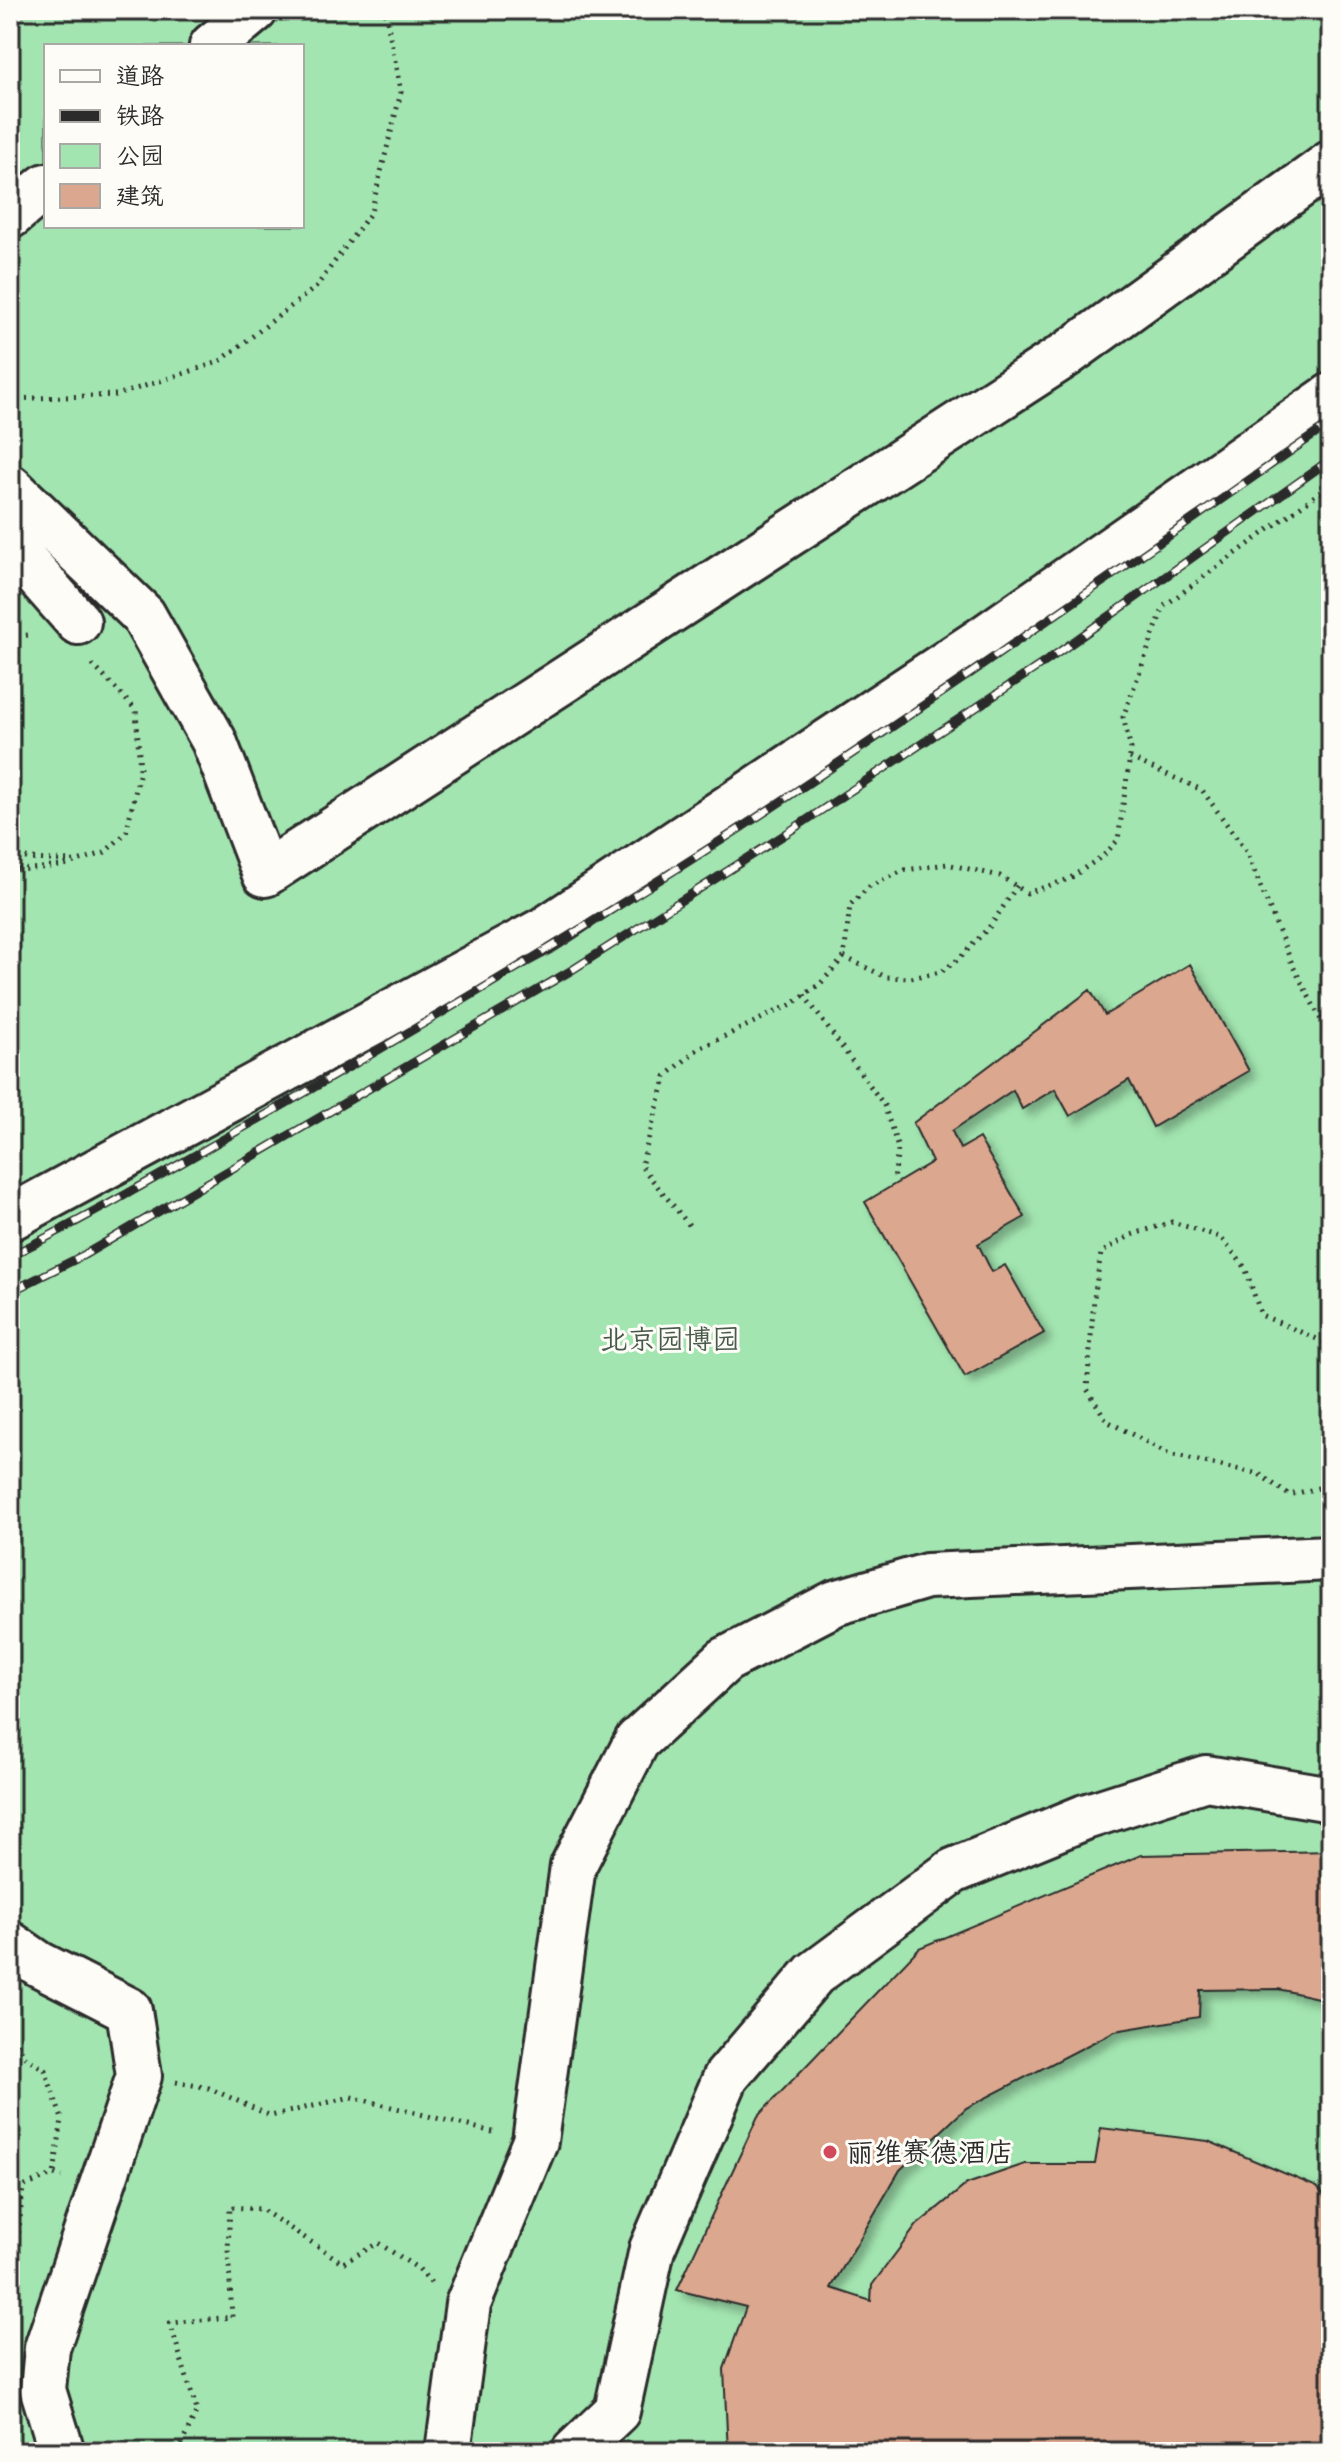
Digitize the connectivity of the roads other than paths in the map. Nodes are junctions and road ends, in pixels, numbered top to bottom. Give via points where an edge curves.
1 (255, 10) edge
2 (214, 44) edge
3 (1331, 163) edge
4 (44, 188) edge
5 (10, 216) edge
6 (1331, 396) edge
7 (10, 487) edge
8 (10, 545) edge
9 (66, 637) road end
10 (10, 1218) edge
11 (1331, 1558) edge
12 (1331, 1799) edge
13 (10, 1944) edge
14 (62, 2452) edge
15 (448, 2452) edge
16 (574, 2452) edge

1 - 2 street
3 - 7 street via 1067,354 265,874 214,741 143,615
4 - 5 street
6 - 10 street via 981,640 547,928
8 - 9 street
11 - 15 street via 927,1576 835,1603 725,1660 637,1741 573,1866 535,2141 468,2304
12 - 16 street via 1206,1778 1085,1817 953,1871 814,1974 726,2077 652,2249 617,2411
13 - 14 street via 129,2010 139,2076 47,2348 43,2390

